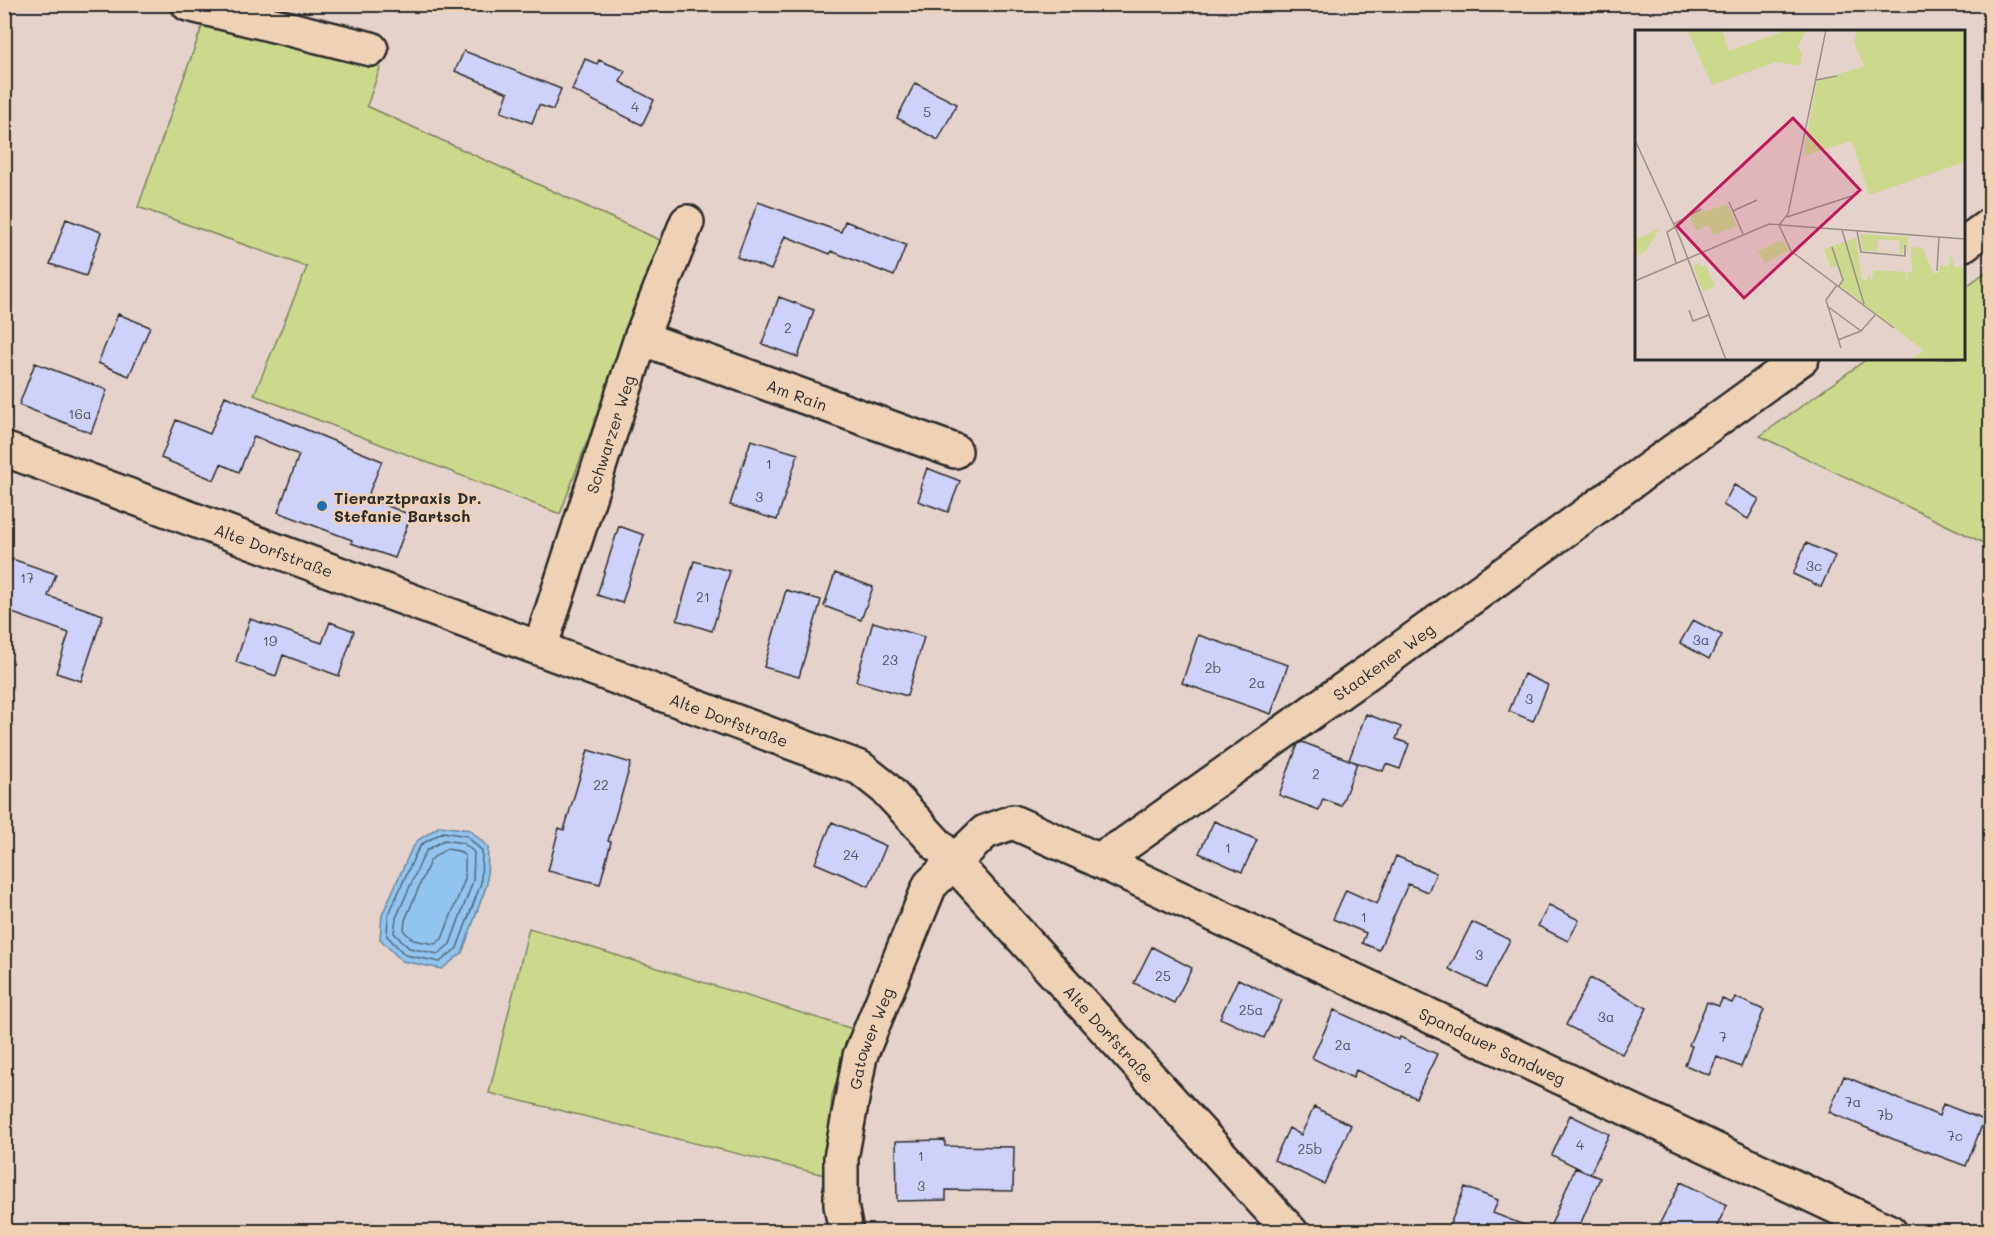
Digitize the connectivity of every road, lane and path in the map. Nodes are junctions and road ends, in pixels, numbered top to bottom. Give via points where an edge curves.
1 (188, 4) edge
2 (371, 49) dead end
3 (687, 222) dead end
4 (1990, 225) edge
5 (1965, 243) edge
6 (640, 338) junction
7 (1799, 360) edge
8 (4, 449) edge
9 (956, 451) dead end
10 (540, 648) junction
11 (1098, 860) junction
12 (953, 862) junction
13 (846, 1232) edge
14 (1291, 1232) edge
15 (1890, 1232) edge

1 - 2 street
3 - 6 street, Schwarzer Weg
4 - 5 street
6 - 9 street, Am Rain
6 - 10 street, Schwarzer Weg
7 - 11 street, Staakener Weg via 1384,661
8 - 10 street, Alte Dorfstraße
10 - 12 street, Alte Dorfstraße via 860,768 885,787
11 - 12 street via 1013,822 985,832
11 - 15 street, Spandauer Sandweg
12 - 13 street, Gatower Weg via 930,885 860,1056 841,1158 841,1205
12 - 14 street, Alte Dorfstraße

